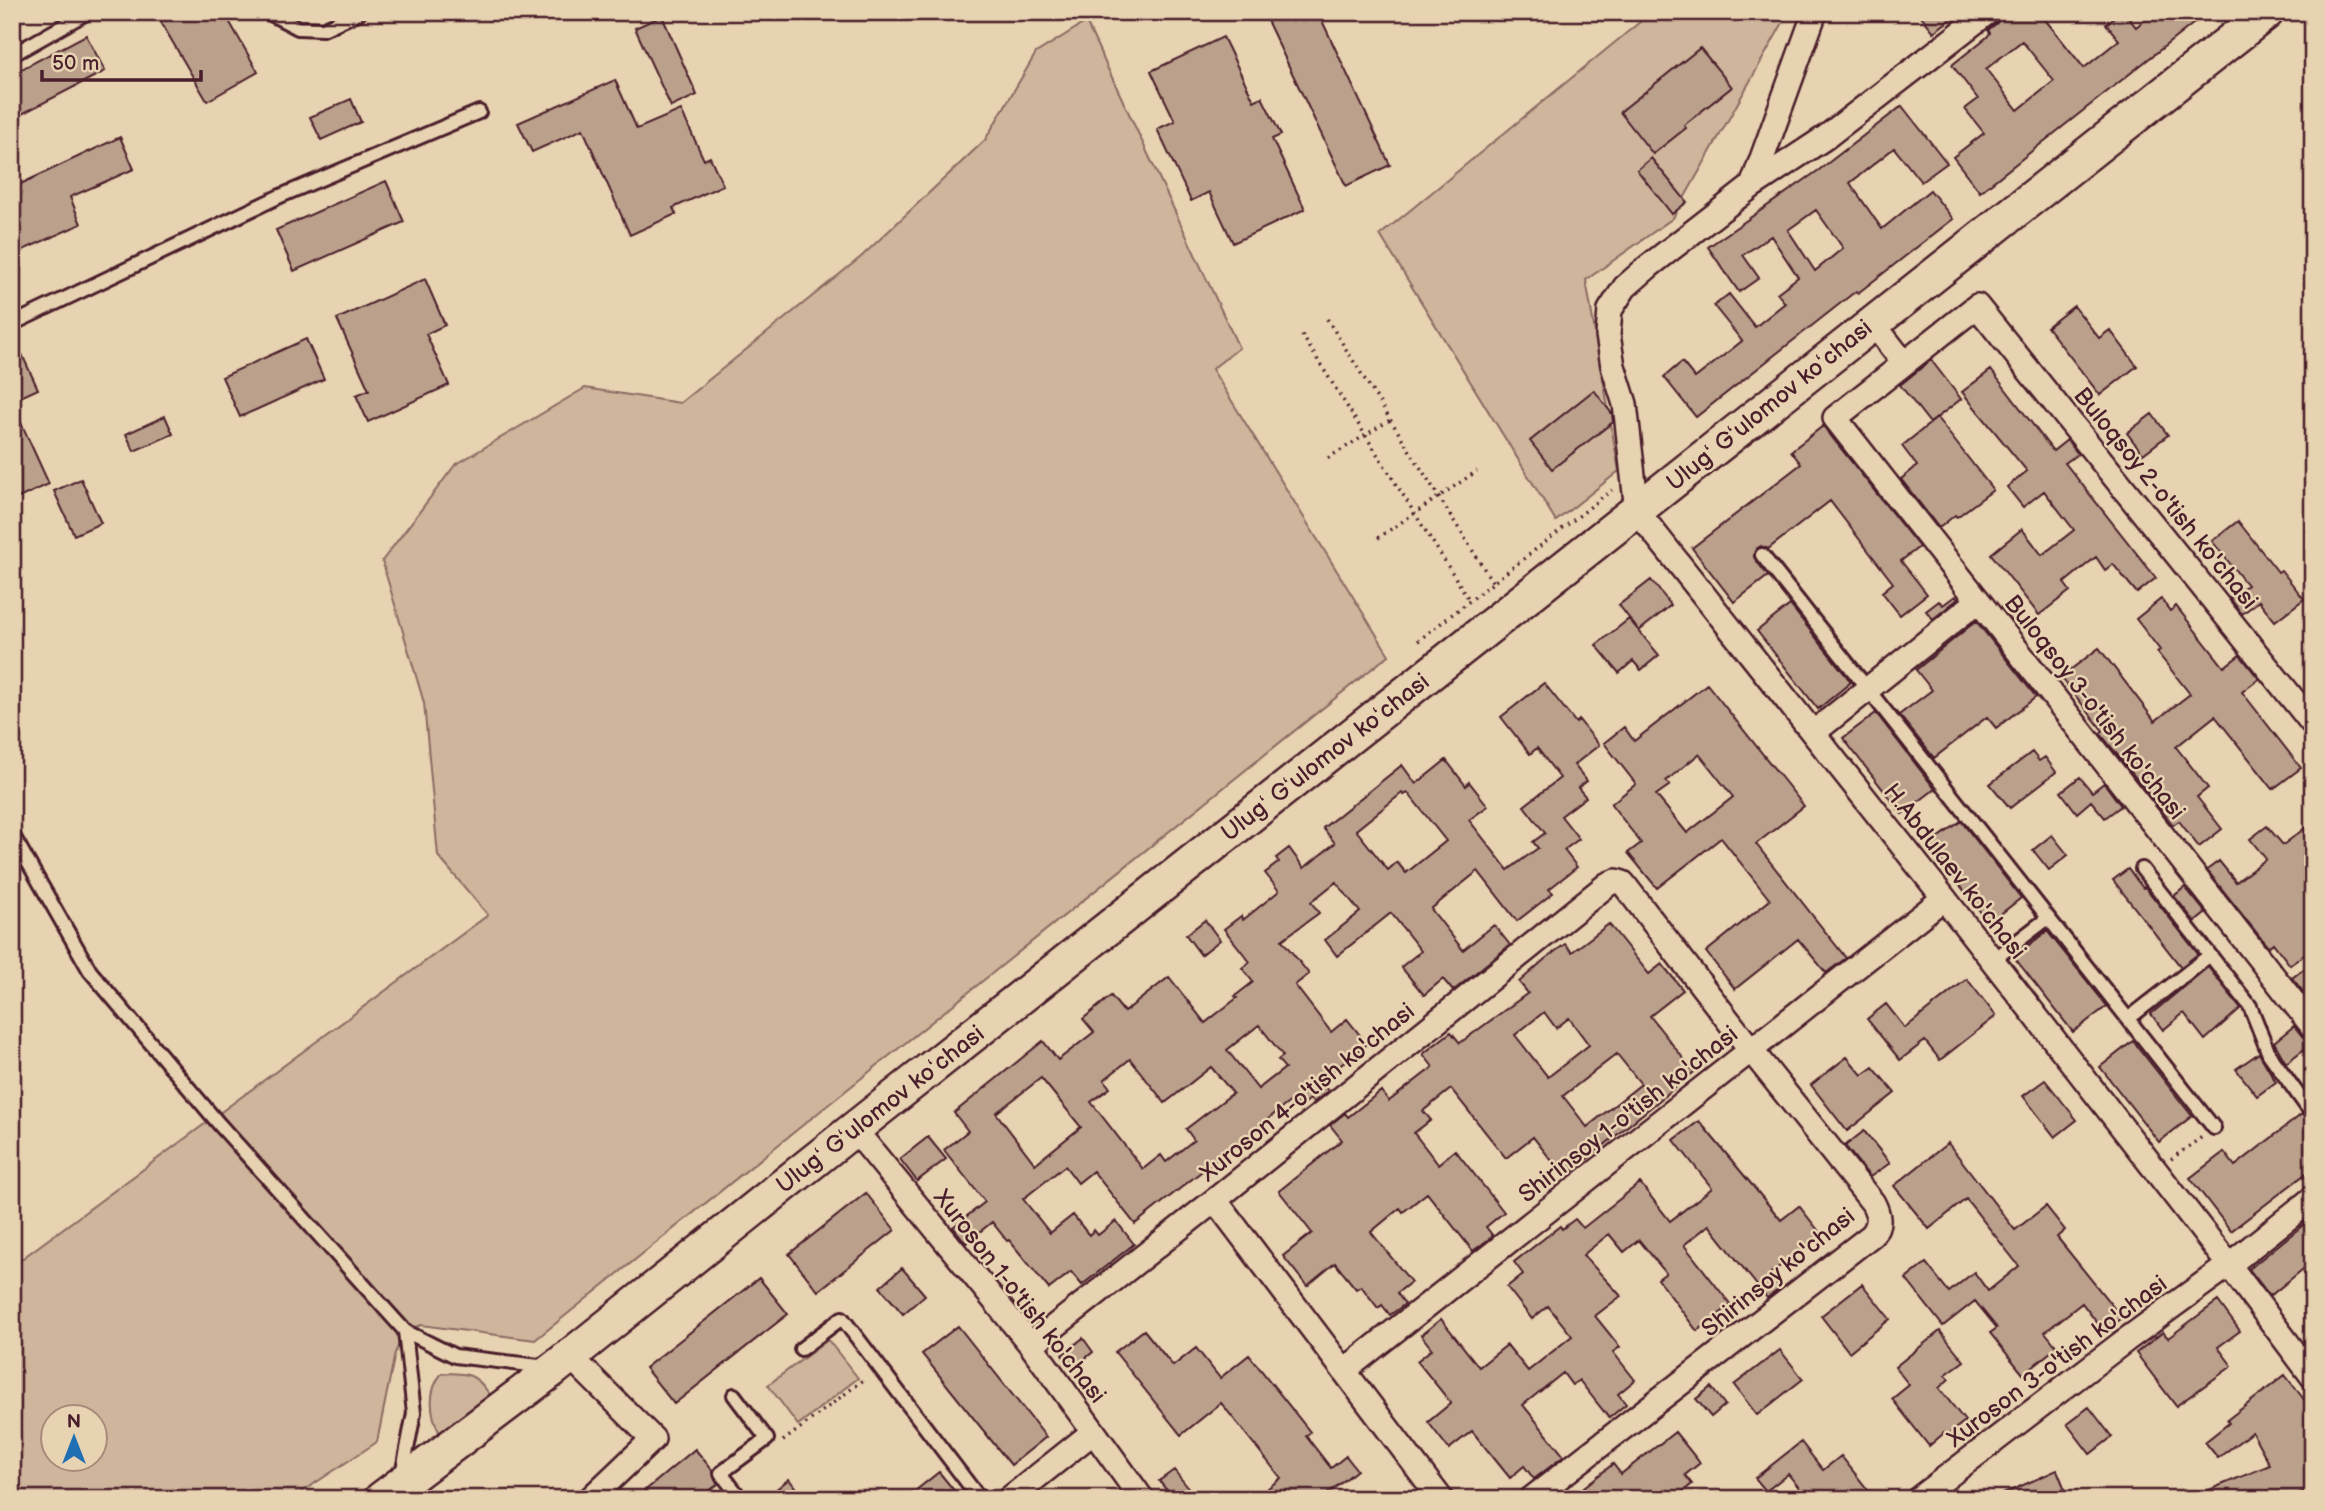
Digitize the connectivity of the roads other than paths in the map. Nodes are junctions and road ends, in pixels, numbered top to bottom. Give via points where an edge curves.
1 (88, 12) edge
2 (267, 12) edge
3 (360, 12) edge
4 (1815, 12) edge
5 (1988, 12) edge
6 (2267, 12) edge
7 (2282, 12) edge
8 (12, 55) edge
9 (479, 112) dead end
10 (1752, 186) junction
11 (12, 324) edge
12 (1875, 326) junction
13 (1904, 363) junction
14 (1640, 515) junction
15 (1762, 555) dead end
16 (1978, 601) junction
17 (1868, 690) junction
18 (2313, 724) edge
19 (1813, 733) junction
20 (12, 834) edge
21 (2142, 869) dead end
22 (1616, 881) joint
23 (1944, 898) junction
24 (2048, 918) junction
25 (2210, 955) junction
26 (1993, 960) junction
27 (2128, 1019) junction
28 (2313, 1027) edge
29 (1751, 1050) junction
30 (2307, 1107) dead end
31 (2214, 1128) road end
32 (858, 1134) junction
33 (2313, 1198) edge
34 (1215, 1200) junction
35 (2229, 1265) junction
36 (405, 1331) junction
37 (1031, 1345) junction
38 (801, 1349) dead end
39 (567, 1366) junction
40 (1345, 1370) junction
41 (2313, 1377) edge
42 (734, 1395) dead end
43 (1092, 1433) junction
44 (397, 1495) edge
45 (590, 1499) edge
46 (741, 1499) edge
47 (981, 1499) edge
48 (1009, 1499) edge
49 (1142, 1499) edge
50 (1441, 1499) edge
51 (1531, 1499) edge
52 (1918, 1499) edge

1 - 8 lane
2 - 3 lane via 298,28 323,29
4 - 10 street
5 - 10 street via 1826,137
6 - 12 main road, Ulugʻ Gʻulomov koʻchasi
7 - 12 main road, Ulugʻ Gʻulomov koʻchasi
9 - 11 lane via 278,197
10 - 14 street via 1641,273 1610,310 1610,351 1625,404
12 - 13 street
12 - 14 main road, Ulugʻ Gʻulomov koʻchasi
13 - 16 street, Buloqsoy 3-o'tish ko'chasi via 1836,418
13 - 18 street, Buloqsoy 2-o'tish ko'chasi via 1977,306
14 - 19 street, H.Abdulaev ko'chasi
14 - 32 main road, Ulugʻ Gʻulomov koʻchasi
15 - 17 lane
16 - 17 street
16 - 28 street, Buloqsoy 3-o'tish ko'chasi
17 - 19 street
17 - 24 lane
19 - 23 street, H.Abdulaev ko'chasi
20 - 36 lane via 90,971 219,1124
21 - 25 lane
22 - 29 street, Shirinsoy ko'chasi via 1623,883
22 - 34 street, Xuroson 4-o'tish ko'chasi
23 - 26 street, H.Abdulaev ko'chasi
23 - 29 street, Shirinsoy 1-o'tish ko'chasi
24 - 26 lane
24 - 27 lane
25 - 27 lane
25 - 30 lane via 2250,1006 2269,1054
26 - 35 street, H.Abdulaev ko'chasi
27 - 31 lane
29 - 40 street, Shirinsoy 1-o'tish ko'chasi
29 - 51 street, Shirinsoy ko'chasi via 1874,1203 1877,1229
32 - 37 street, Хuroson 1-o'tish ko'chasi
32 - 39 main road, Ulugʻ Gʻulomov koʻchasi
33 - 35 street, Xuroson 3-o'tish ko'chasi
34 - 37 street, Xuroson 4-o'tish ko'chasi
34 - 40 street
35 - 41 street, H.Abdulaev ko'chasi
35 - 52 street, Xuroson 3-o'tish ko'chasi
36 - 39 lane via 455,1356
36 - 44 lane via 414,1413
37 - 43 street, Хuroson 1-o'tish ko'chasi
38 - 47 lane via 842,1318
39 - 44 main road, Ulugʻ Gʻulomov koʻchasi
39 - 45 street via 653,1439
40 - 50 street
42 - 46 lane via 766,1439 721,1473
43 - 48 street
43 - 49 street, Хuroson 1-o'tish ko'chasi

